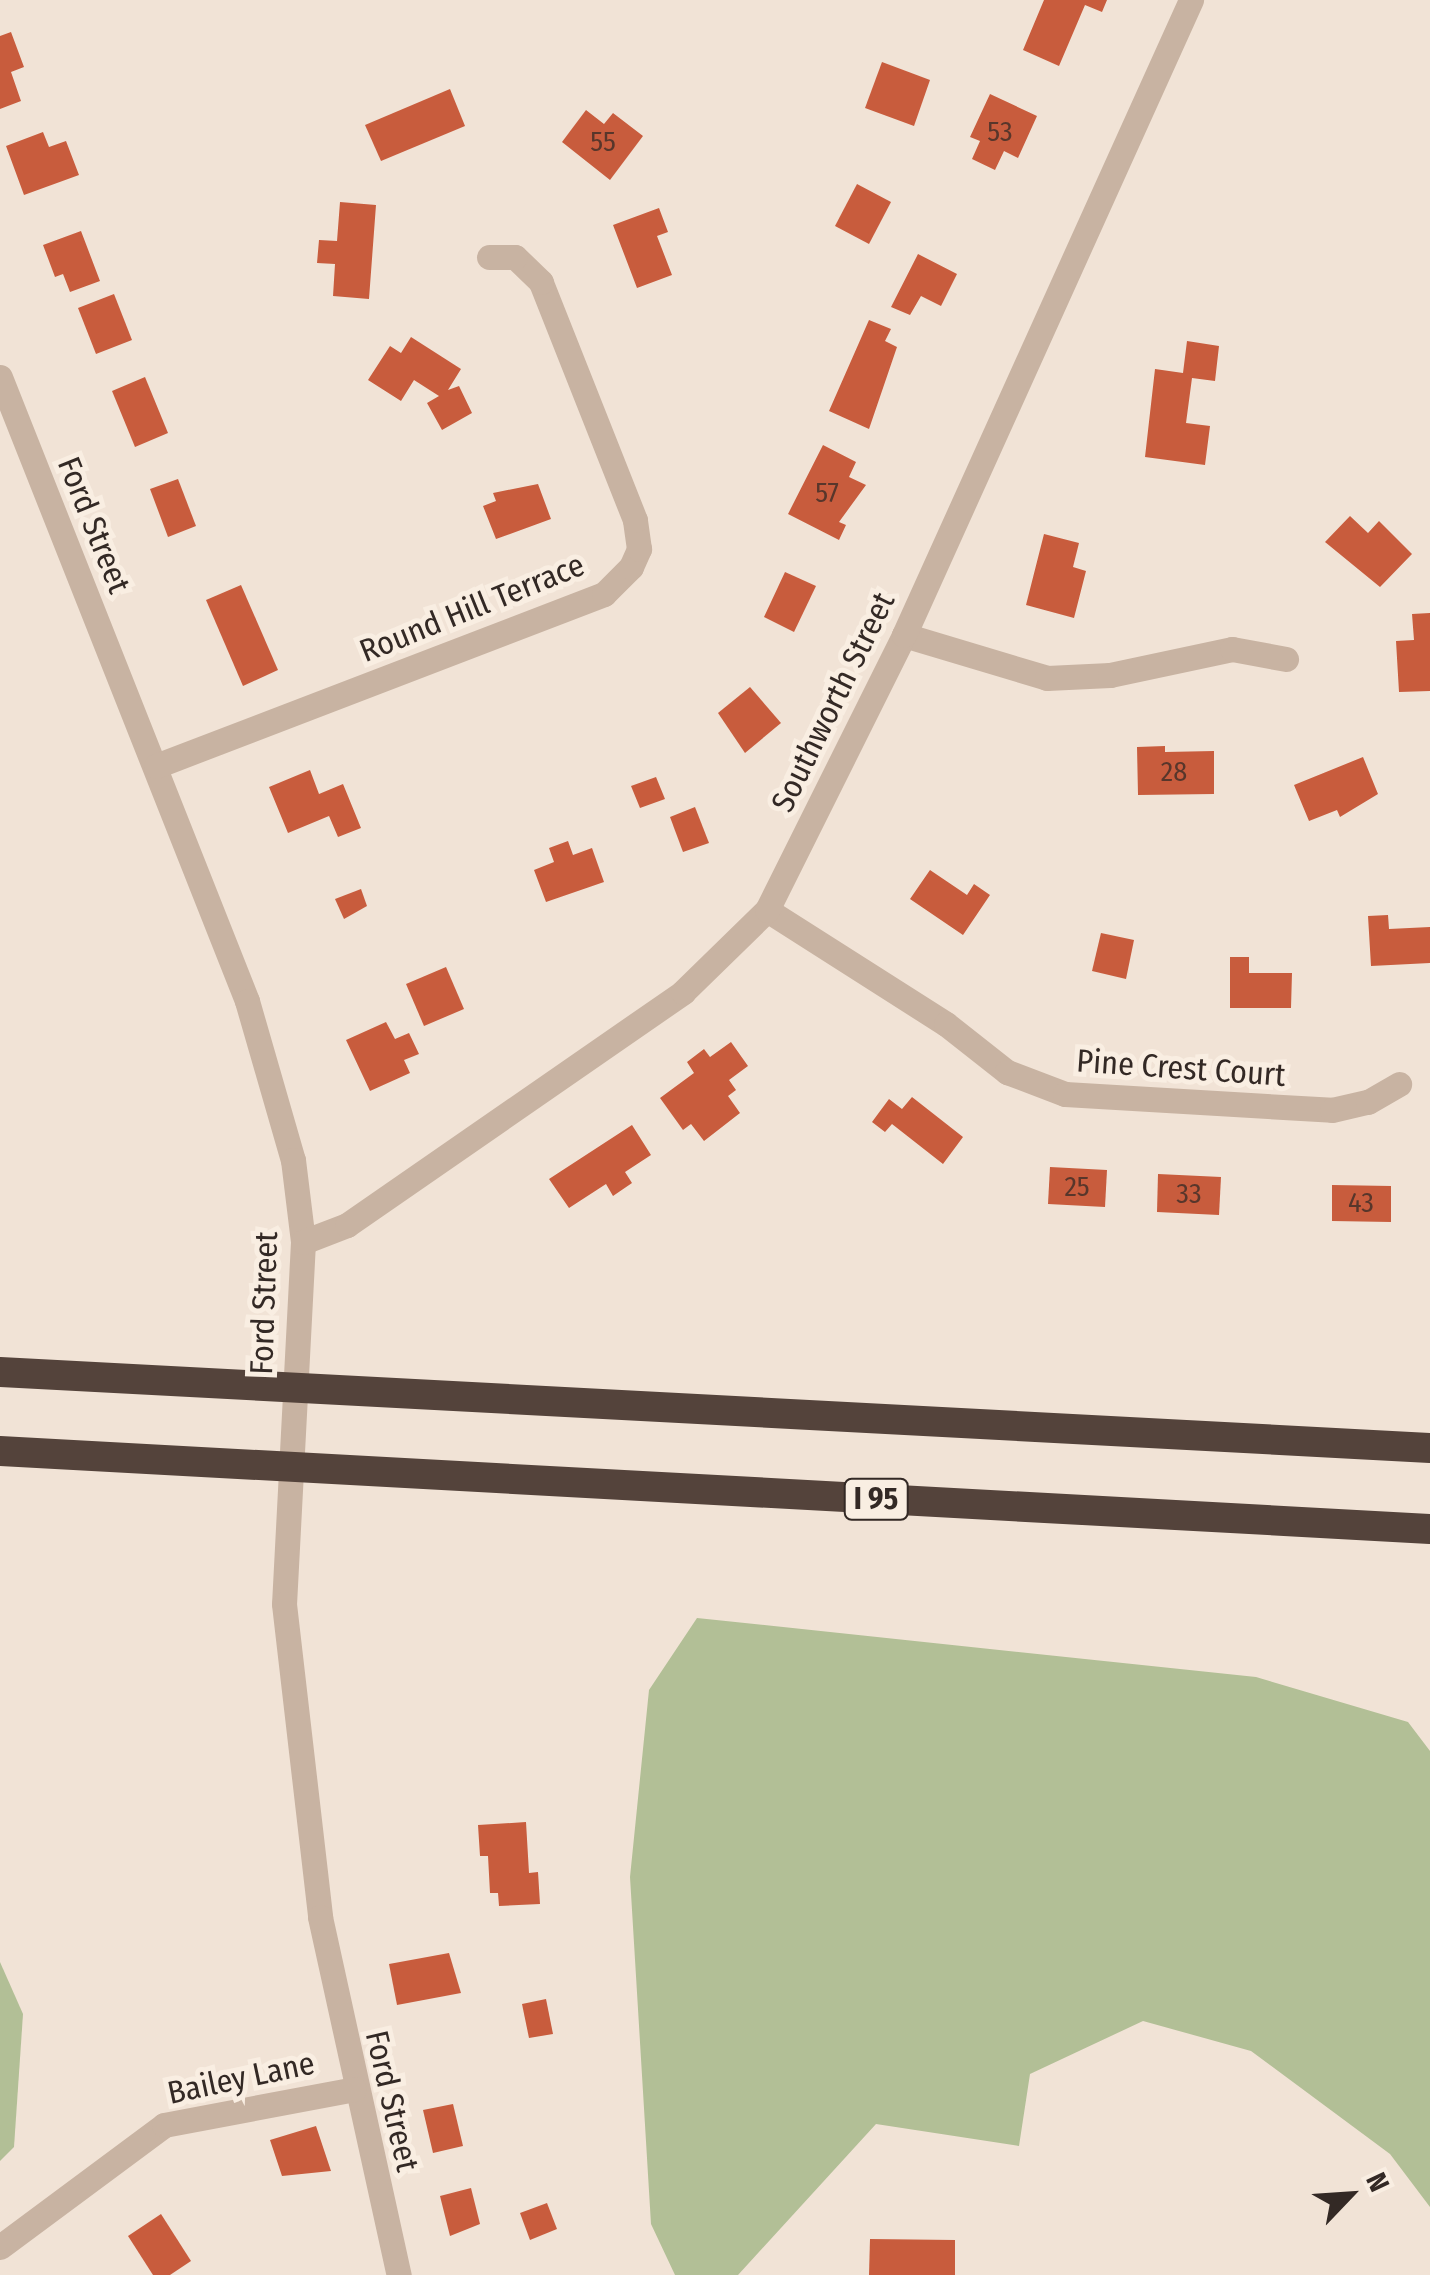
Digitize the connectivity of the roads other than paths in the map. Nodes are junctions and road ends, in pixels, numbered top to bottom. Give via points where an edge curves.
1 (1190, 0) edge
2 (490, 257) dead end
3 (0, 378) edge
4 (904, 636) junction
5 (1286, 659) dead end
6 (156, 766) junction
7 (766, 910) junction
8 (1399, 1084) dead end
9 (303, 1242) junction
10 (0, 1372) edge
11 (1430, 1448) edge
12 (0, 1451) edge
13 (1430, 1530) edge
14 (354, 2089) junction
15 (0, 2247) edge
16 (399, 2275) edge

1 - 4 street, Southworth Street
2 - 6 street, Round Hill Terrace via 515,258 541,282 635,520 639,549 631,567 604,594
3 - 6 street, Ford Street
4 - 5 street via 1047,678 1110,676 1232,650
4 - 7 street, Southworth Street
6 - 9 street, Ford Street via 276,1086
7 - 8 street, Pine Crest Court via 946,1024 1007,1072 1065,1094 1332,1110 1368,1102
7 - 9 street, Southworth Street via 683,992 346,1225
9 - 14 street, Ford Street via 284,1604 320,1917
10 - 11 highway
12 - 13 highway, I 95
14 - 15 street, Bailey Lane via 164,2125
14 - 16 street, Ford Street

